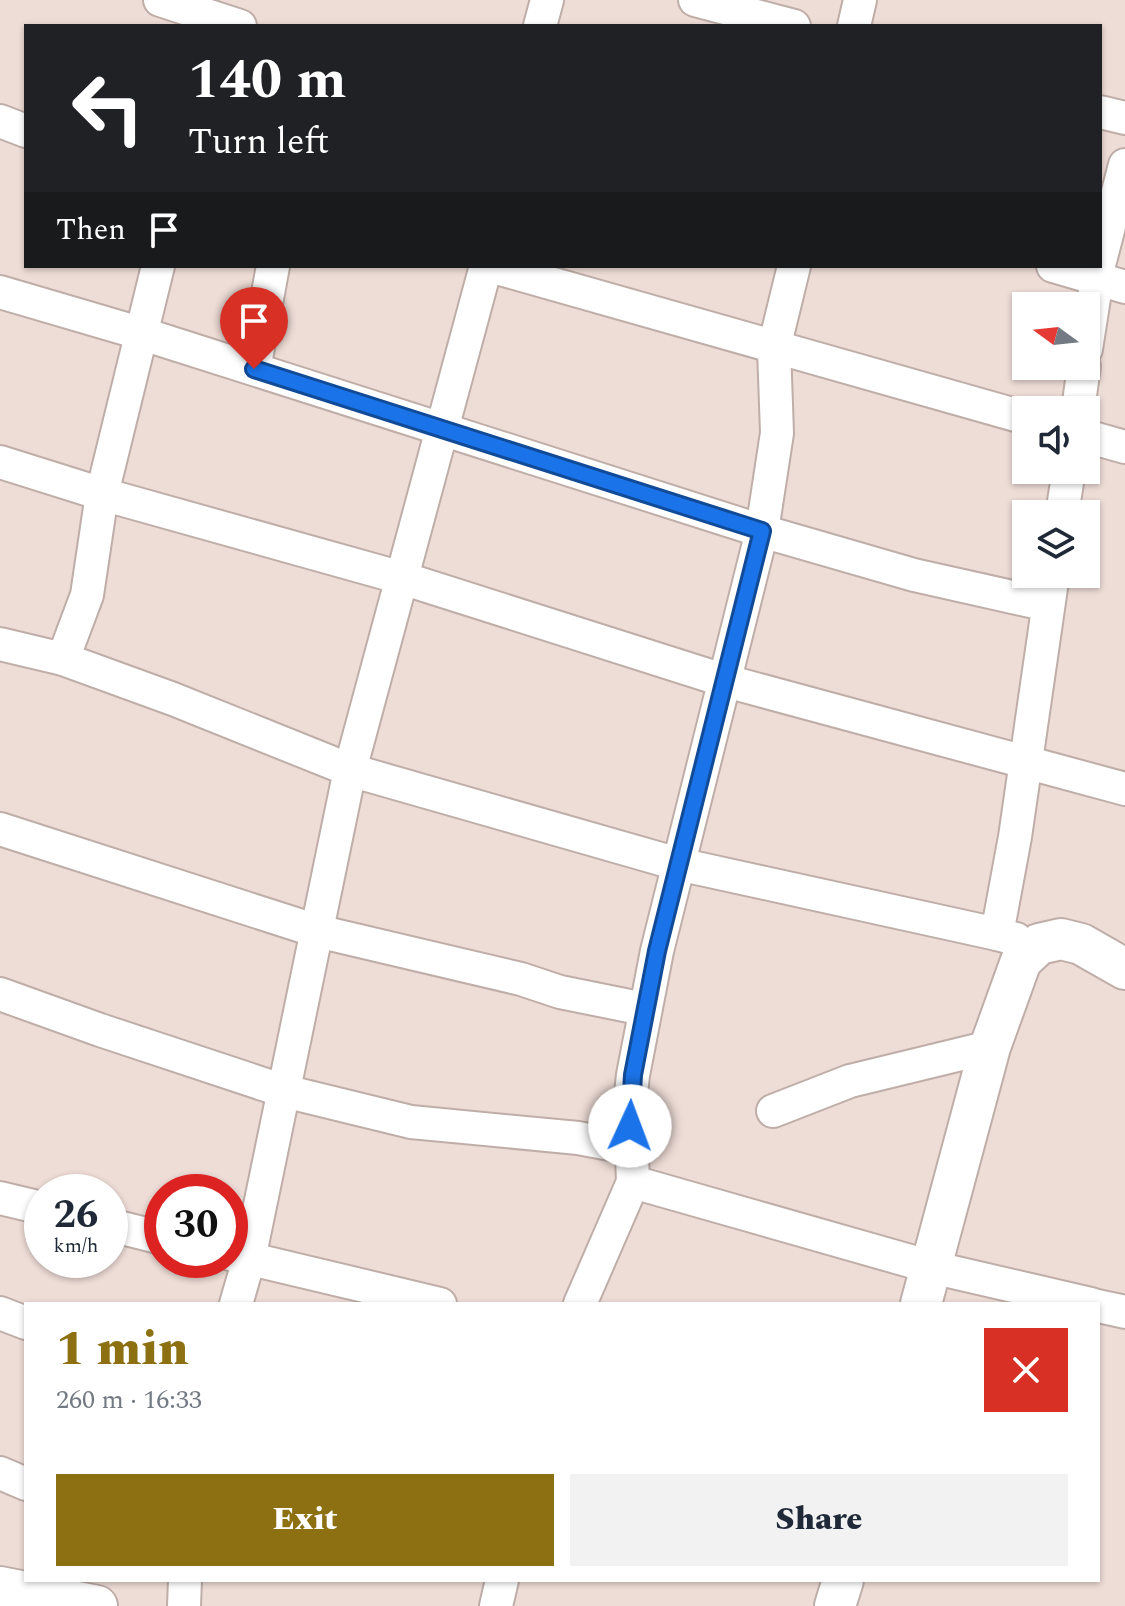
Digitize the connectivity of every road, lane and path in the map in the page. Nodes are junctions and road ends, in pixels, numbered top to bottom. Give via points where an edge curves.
1 (160, 0) edge
2 (547, 0) edge
3 (695, 0) edge
4 (860, 0) edge
5 (220, 18) edge
6 (541, 24) edge
7 (786, 24) edge
8 (854, 24) edge
9 (1102, 112) edge
10 (1125, 118) edge
11 (0, 121) edge
12 (24, 130) edge
13 (1125, 165) edge
14 (158, 268) edge
15 (273, 268) edge
16 (487, 268) edge
17 (495, 268) edge
18 (794, 268) edge
19 (1068, 268) edge
20 (1105, 273) edge
21 (0, 292) edge
22 (1100, 293) edge
23 (143, 334) junction
24 (774, 348) junction
25 (254, 369) junction
26 (1012, 414) edge
27 (442, 430) junction
28 (1100, 440) edge
29 (1125, 447) edge
30 (0, 462) edge
31 (102, 494) junction
32 (762, 531) junction
33 (402, 578) junction
34 (1051, 589) edge
35 (0, 644) edge
36 (63, 659) junction
37 (726, 681) junction
38 (1024, 762) junction
39 (350, 770) junction
40 (1125, 789) edge
41 (0, 829) edge
42 (678, 864) junction
43 (317, 931) junction
44 (997, 934) junction
45 (1039, 944) junction
46 (1125, 969) edge
47 (0, 994) edge
48 (644, 1009) junction
49 (990, 1047) junction
50 (284, 1091) junction
51 (773, 1111) dead end
52 (631, 1148) junction
53 (633, 1182) junction
54 (0, 1198) edge
55 (24, 1204) edge
56 (248, 1224) edge
57 (248, 1259) edge
58 (238, 1278) edge
59 (926, 1286) edge
60 (236, 1302) edge
61 (431, 1302) edge
62 (581, 1302) edge
63 (1073, 1302) edge
64 (1100, 1306) edge
65 (1125, 1312) edge
66 (0, 1313) edge
67 (24, 1322) edge
68 (0, 1473) edge
69 (24, 1483) edge
70 (185, 1582) edge
71 (502, 1582) edge
72 (842, 1582) edge
73 (0, 1587) edge
74 (97, 1606) edge
75 (184, 1606) edge
76 (496, 1606) edge
77 (835, 1606) edge

1 - 5 street
2 - 6 street
3 - 7 street
4 - 8 street
9 - 10 street
11 - 12 street
13 - 20 street
14 - 23 street
15 - 25 street
16 - 27 street
17 - 24 street
18 - 24 street
19 - 20 street
20 - 22 street
21 - 23 street
23 - 25 street
23 - 31 street
24 - 26 street
24 - 32 street via 777,433
25 - 27 street
27 - 32 street
27 - 33 street
28 - 29 street
30 - 31 street
31 - 33 street
31 - 36 street via 87,595
32 - 34 street via 914,575
32 - 37 street
33 - 37 street
33 - 39 street
34 - 38 street
35 - 36 street
36 - 39 street
37 - 38 street
37 - 42 street
38 - 40 street
38 - 44 street
39 - 42 street
39 - 43 street
41 - 43 street
42 - 44 street
42 - 48 street
43 - 48 street
43 - 50 street
44 - 45 street
45 - 46 street via 1061,939 1081,944
45 - 49 street via 1021,961
47 - 50 street
48 - 52 street via 630,1103
49 - 51 street via 850,1081
49 - 59 street
50 - 52 street via 411,1122
50 - 56 street
52 - 53 street
53 - 59 street
53 - 62 street
54 - 55 street
57 - 61 street
58 - 60 street
59 - 63 street
64 - 65 street
66 - 67 street
68 - 69 street
70 - 75 street
71 - 76 street
72 - 77 street
73 - 74 street

